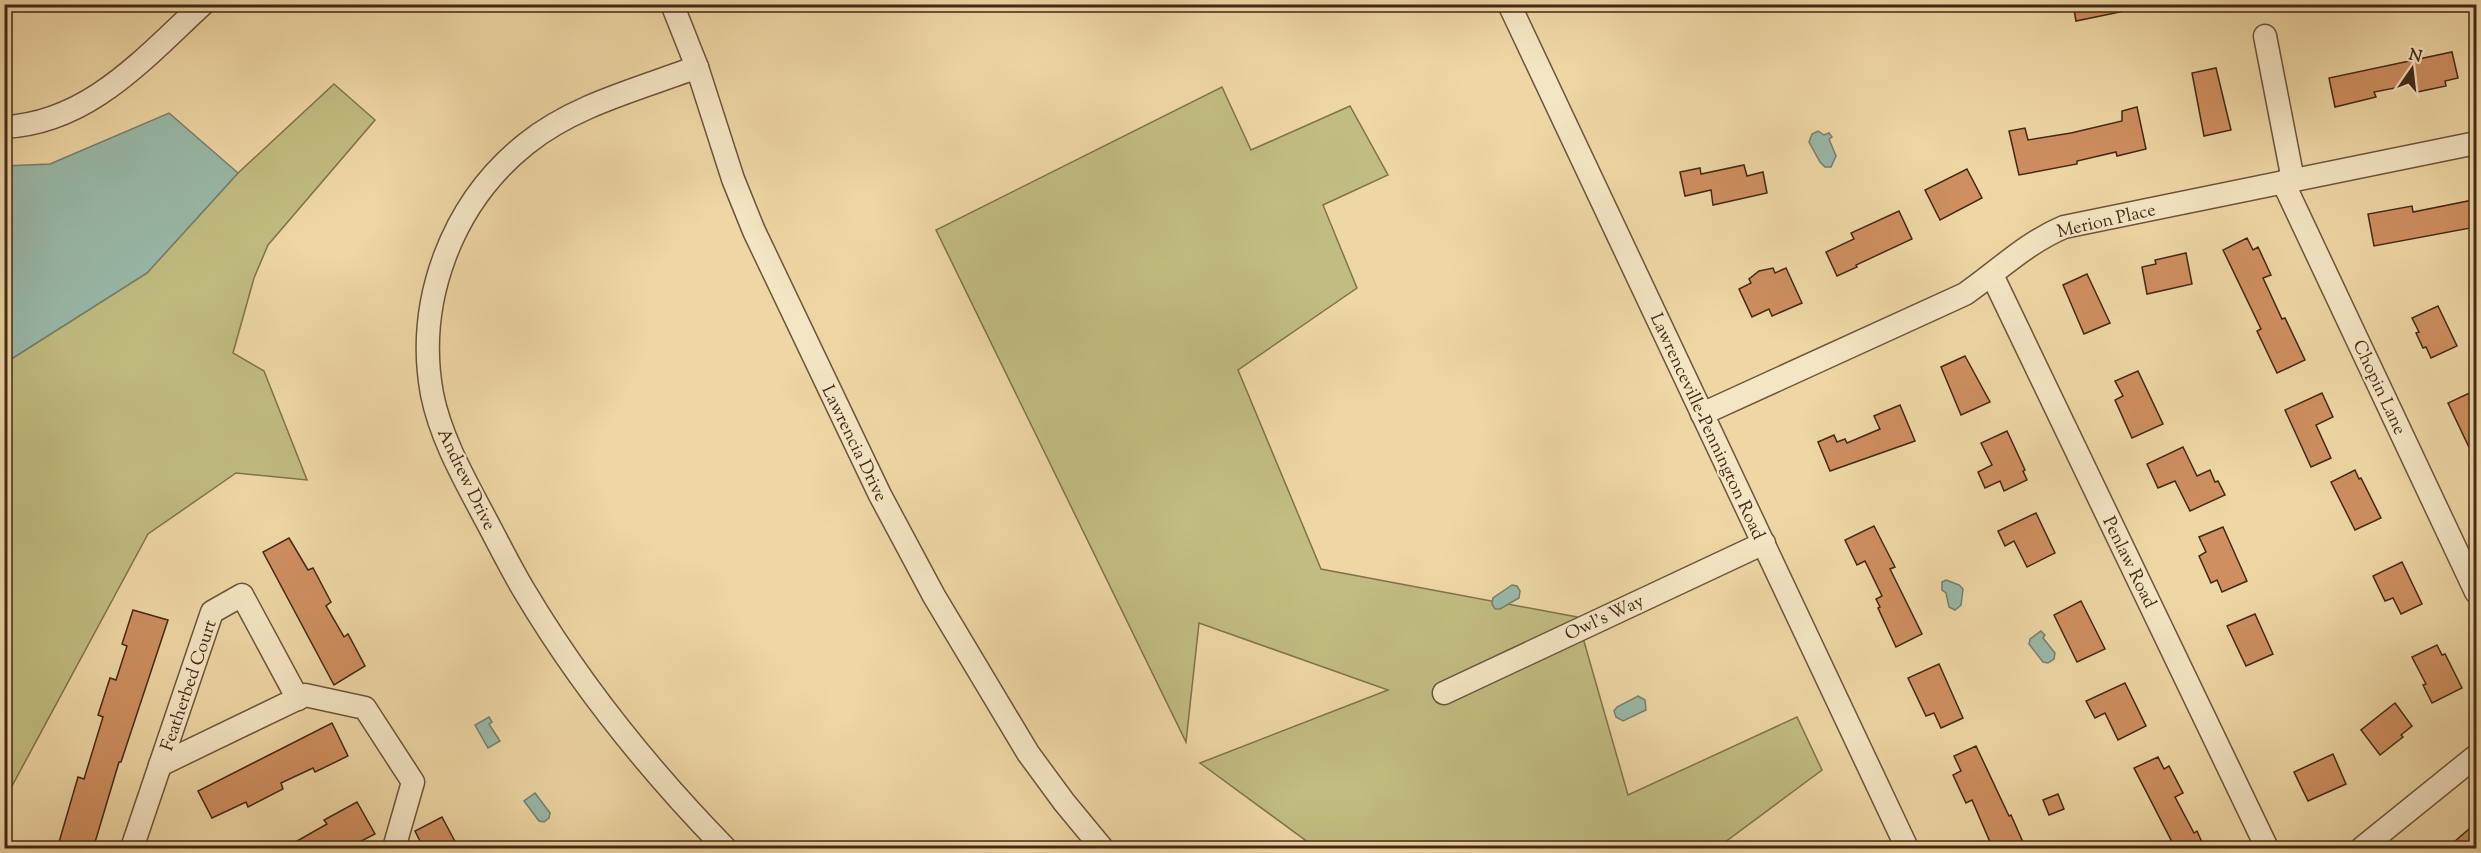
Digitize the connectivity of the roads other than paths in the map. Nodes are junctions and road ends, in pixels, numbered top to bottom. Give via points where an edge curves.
1 (202, 4) edge
2 (672, 4) edge
3 (1509, 4) edge
4 (2265, 36) dead end
5 (697, 67) junction
6 (4, 127) edge
7 (2476, 143) edge
8 (2288, 181) junction
9 (1992, 275) junction
10 (1702, 414) junction
11 (1764, 543) junction
12 (2476, 592) edge
13 (1444, 693) dead end
14 (298, 699) junction
15 (2476, 756) edge
16 (160, 765) junction
17 (132, 849) edge
18 (394, 849) edge
19 (725, 849) edge
20 (1102, 849) edge
21 (1907, 849) edge
22 (2267, 849) edge
23 (2362, 849) edge

1 - 6 street via 99,96 45,121
2 - 5 street, Lawrencia Drive
3 - 10 street, Lawrenceville-Pennington Road
4 - 8 street, Chopin Lane
5 - 19 street, Andrew Drive via 580,111 556,123 503,164 458,225 443,258 434,288 428,359 432,395 442,429 524,590 601,705
5 - 20 street, Lawrencia Drive via 754,231 880,495 934,596 1028,753
7 - 8 street, Merion Place
8 - 9 street, Merion Place via 2064,227 2021,250
8 - 12 street, Chopin Lane
9 - 10 street, Merion Place via 1965,294
9 - 22 street, Penlaw Road
10 - 11 street, Lawrenceville-Pennington Road
11 - 13 street, Owl's Way
11 - 21 street, Lawrenceville-Pennington Road
14 - 16 street, Featherbed Court
14 - 16 street, Featherbed Court via 242,595 212,612
14 - 18 street, Featherbed Court via 306,695 365,708 413,782
15 - 23 street
16 - 17 street, Featherbed Court

